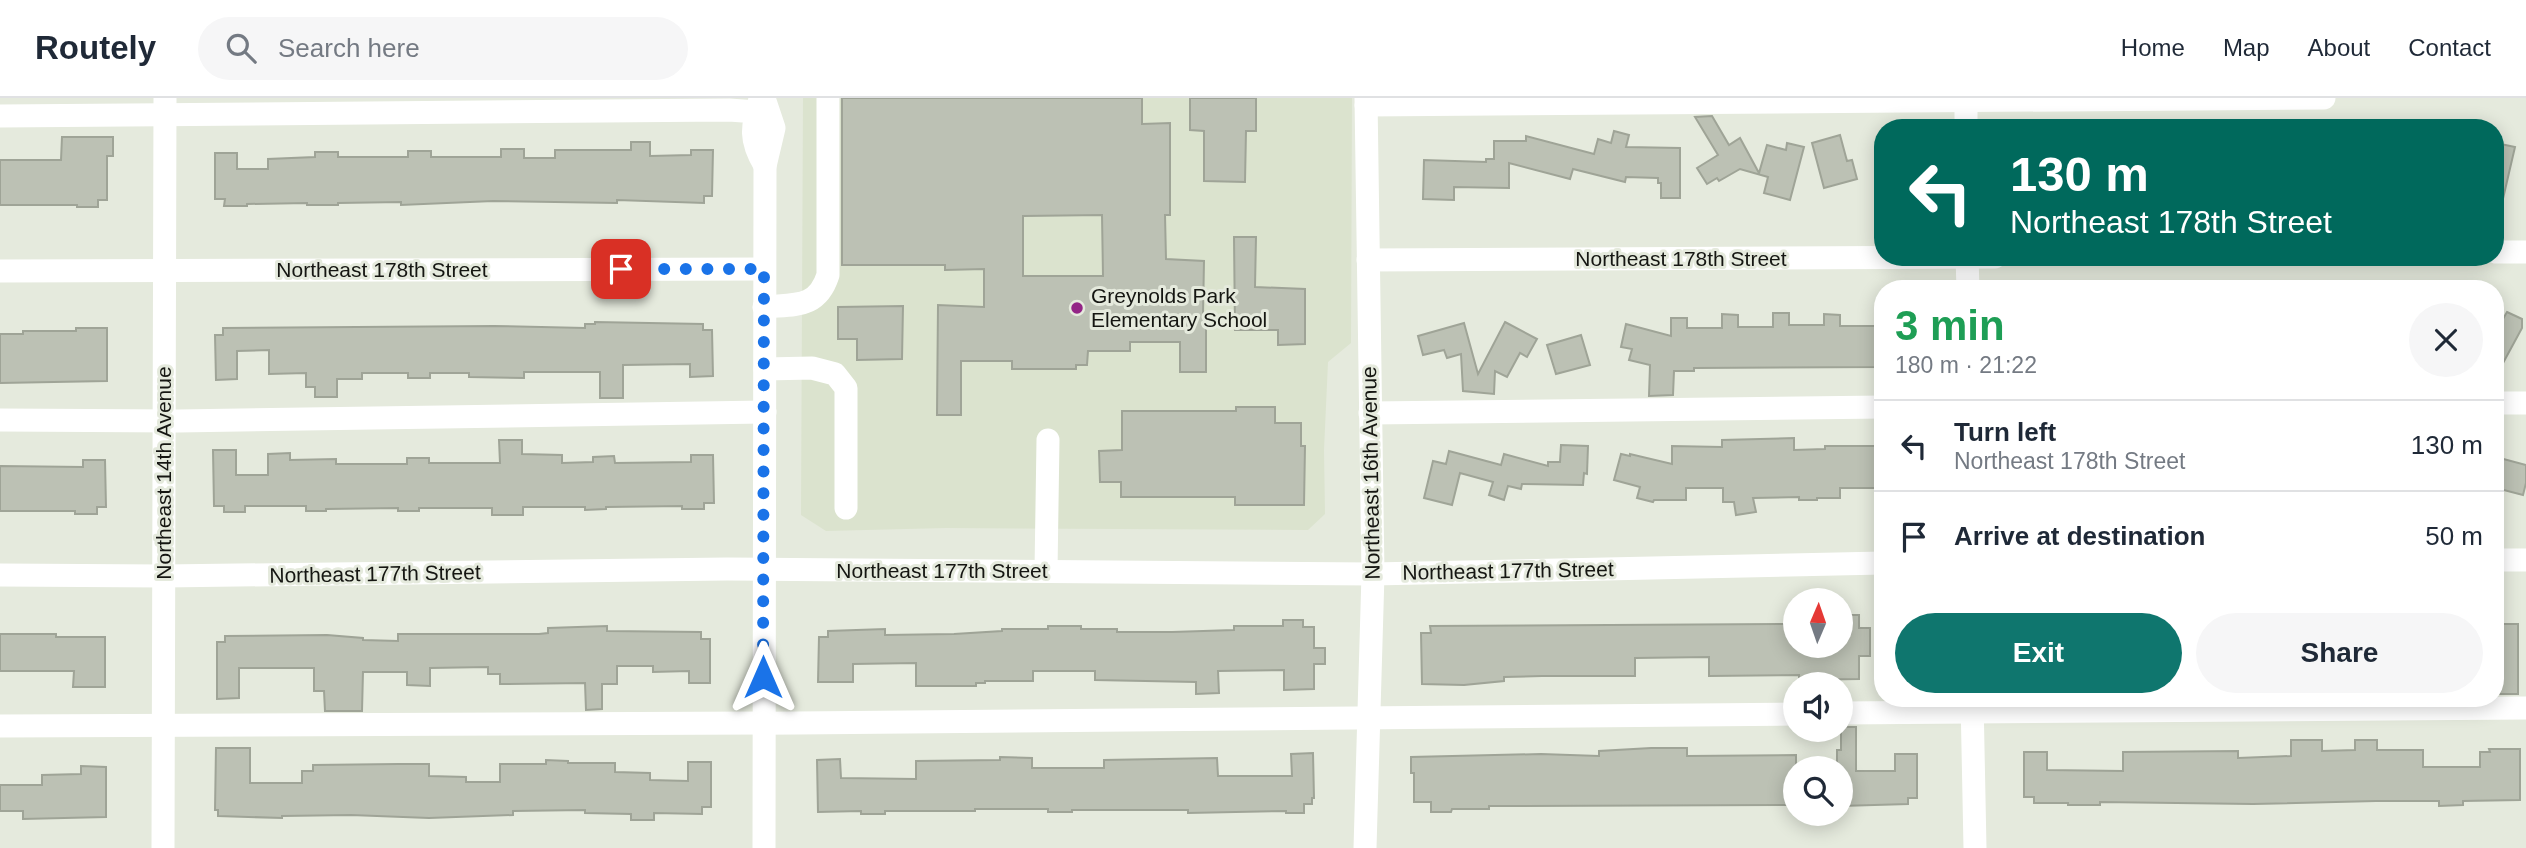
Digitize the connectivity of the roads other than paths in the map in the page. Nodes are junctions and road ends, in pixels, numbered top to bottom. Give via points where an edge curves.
1 (828, 98) edge
2 (2324, 98) edge
3 (1966, 100) edge
4 (1366, 102) edge
5 (761, 103) edge
6 (165, 107) edge
7 (0, 116) edge
8 (1966, 119) edge
9 (2504, 252) edge
10 (2526, 252) edge
11 (1874, 257) edge
12 (1368, 260) junction
13 (764, 269) junction
14 (0, 271) edge
15 (165, 271) junction
16 (764, 307) junction
17 (765, 369) junction
18 (2504, 403) edge
19 (2526, 403) edge
20 (1874, 407) edge
21 (765, 412) junction
22 (1370, 413) junction
23 (164, 419) junction
24 (0, 420) edge
25 (1048, 440) dead end
26 (846, 508) dead end
27 (2526, 560) edge
28 (2504, 561) edge
29 (1874, 563) edge
30 (763, 570) junction
31 (1046, 571) junction
32 (1373, 574) junction
33 (0, 575) edge
34 (164, 576) junction
35 (1940, 707) edge
36 (1973, 707) edge
37 (2342, 707) edge
38 (2526, 708) edge
39 (1853, 712) edge
40 (1783, 714) edge
41 (1368, 718) junction
42 (763, 723) junction
43 (164, 724) junction
44 (0, 726) edge
45 (163, 848) edge
46 (764, 848) edge
47 (1365, 848) edge
48 (1975, 848) edge

1 - 16 street via 828,275 823,289 809,302
2 - 3 street
3 - 4 street
3 - 8 street
4 - 12 street, Northeast 16th Avenue
5 - 6 street via 729,110
5 - 13 street via 752,129 755,149 765,166
6 - 7 street
6 - 15 street, Northeast 14th Avenue
9 - 10 street
11 - 12 street, Northeast 178th Street
12 - 22 street, Northeast 16th Avenue
13 - 15 street, Northeast 178th Street
13 - 16 street
14 - 15 street, Northeast 178th Street
15 - 23 street, Northeast 14th Avenue
16 - 17 street
17 - 21 street
17 - 26 street via 812,368 835,374 846,388
18 - 19 street
20 - 22 street
21 - 23 street
21 - 30 street
22 - 32 street, Northeast 16th Avenue
23 - 24 street
23 - 34 street, Northeast 14th Avenue
25 - 31 street
27 - 28 street
29 - 32 street, Northeast 177th Street
30 - 31 street, Northeast 177th Street
30 - 34 street, Northeast 177th Street
30 - 42 street
31 - 32 street, Northeast 177th Street
32 - 41 street, Northeast 16th Avenue
33 - 34 street, Northeast 177th Street
34 - 43 street, Northeast 14th Avenue
35 - 39 street
36 - 48 street
37 - 38 street
40 - 41 street
41 - 42 street
41 - 47 street, Northeast 16th Avenue
42 - 43 street
42 - 46 street
43 - 44 street
43 - 45 street, Northeast 14th Avenue

